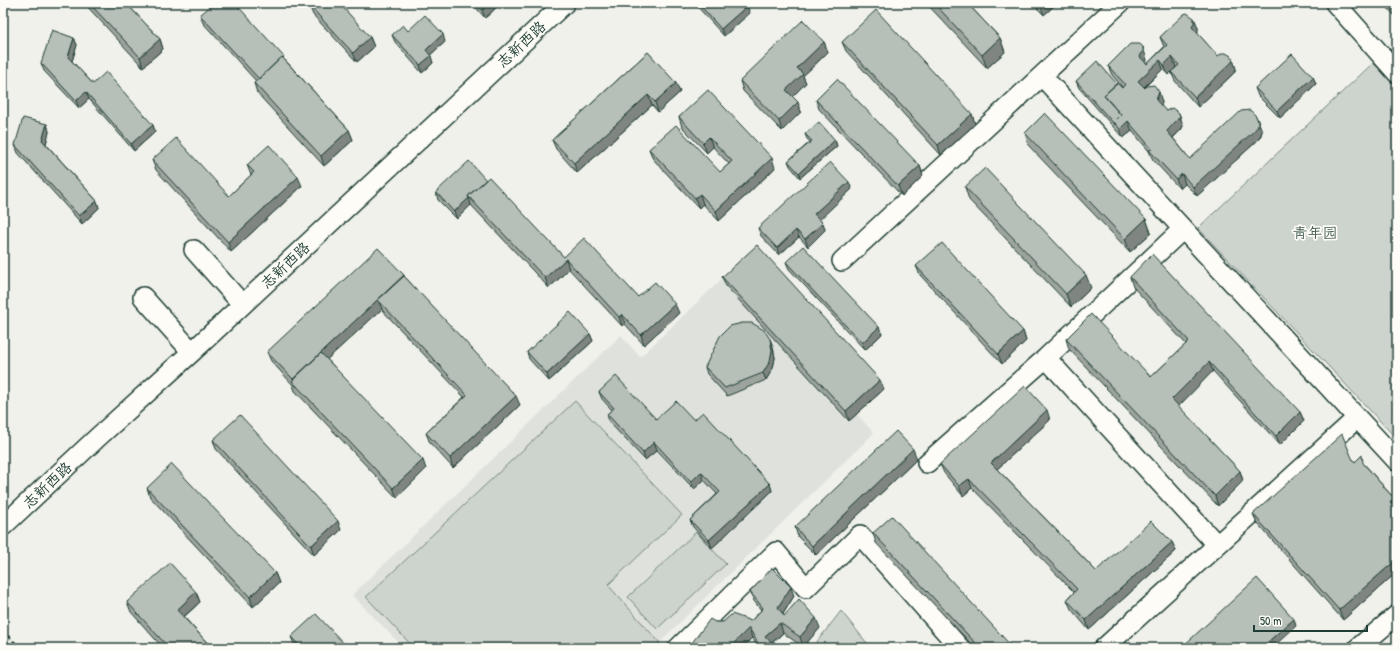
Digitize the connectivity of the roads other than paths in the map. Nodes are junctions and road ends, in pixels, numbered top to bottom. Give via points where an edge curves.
1 (565, 3) edge
2 (1120, 3) edge
3 (1335, 3) edge
4 (1397, 73) edge
5 (1042, 76) junction
6 (1183, 229) junction
7 (194, 250) dead end
8 (842, 261) dead end
9 (143, 297) dead end
10 (242, 304) junction
11 (192, 352) junction
12 (1046, 358) junction
13 (1357, 418) junction
14 (1397, 461) edge
15 (927, 463) dead end
16 (3, 526) edge
17 (1217, 545) junction
18 (1397, 615) edge
19 (678, 648) edge
20 (960, 648) edge
21 (1104, 648) edge
22 (1358, 648) edge

1 - 10 street, 志新西路
2 - 5 street
3 - 4 street
5 - 6 street
5 - 8 street
6 - 12 street
6 - 13 street
7 - 10 street
9 - 11 street
10 - 11 street, 志新西路
11 - 16 street, 志新西路
12 - 15 street
12 - 17 street
13 - 14 street
13 - 17 street
17 - 21 street
18 - 22 street
19 - 20 street via 776,552 806,588 860,535

